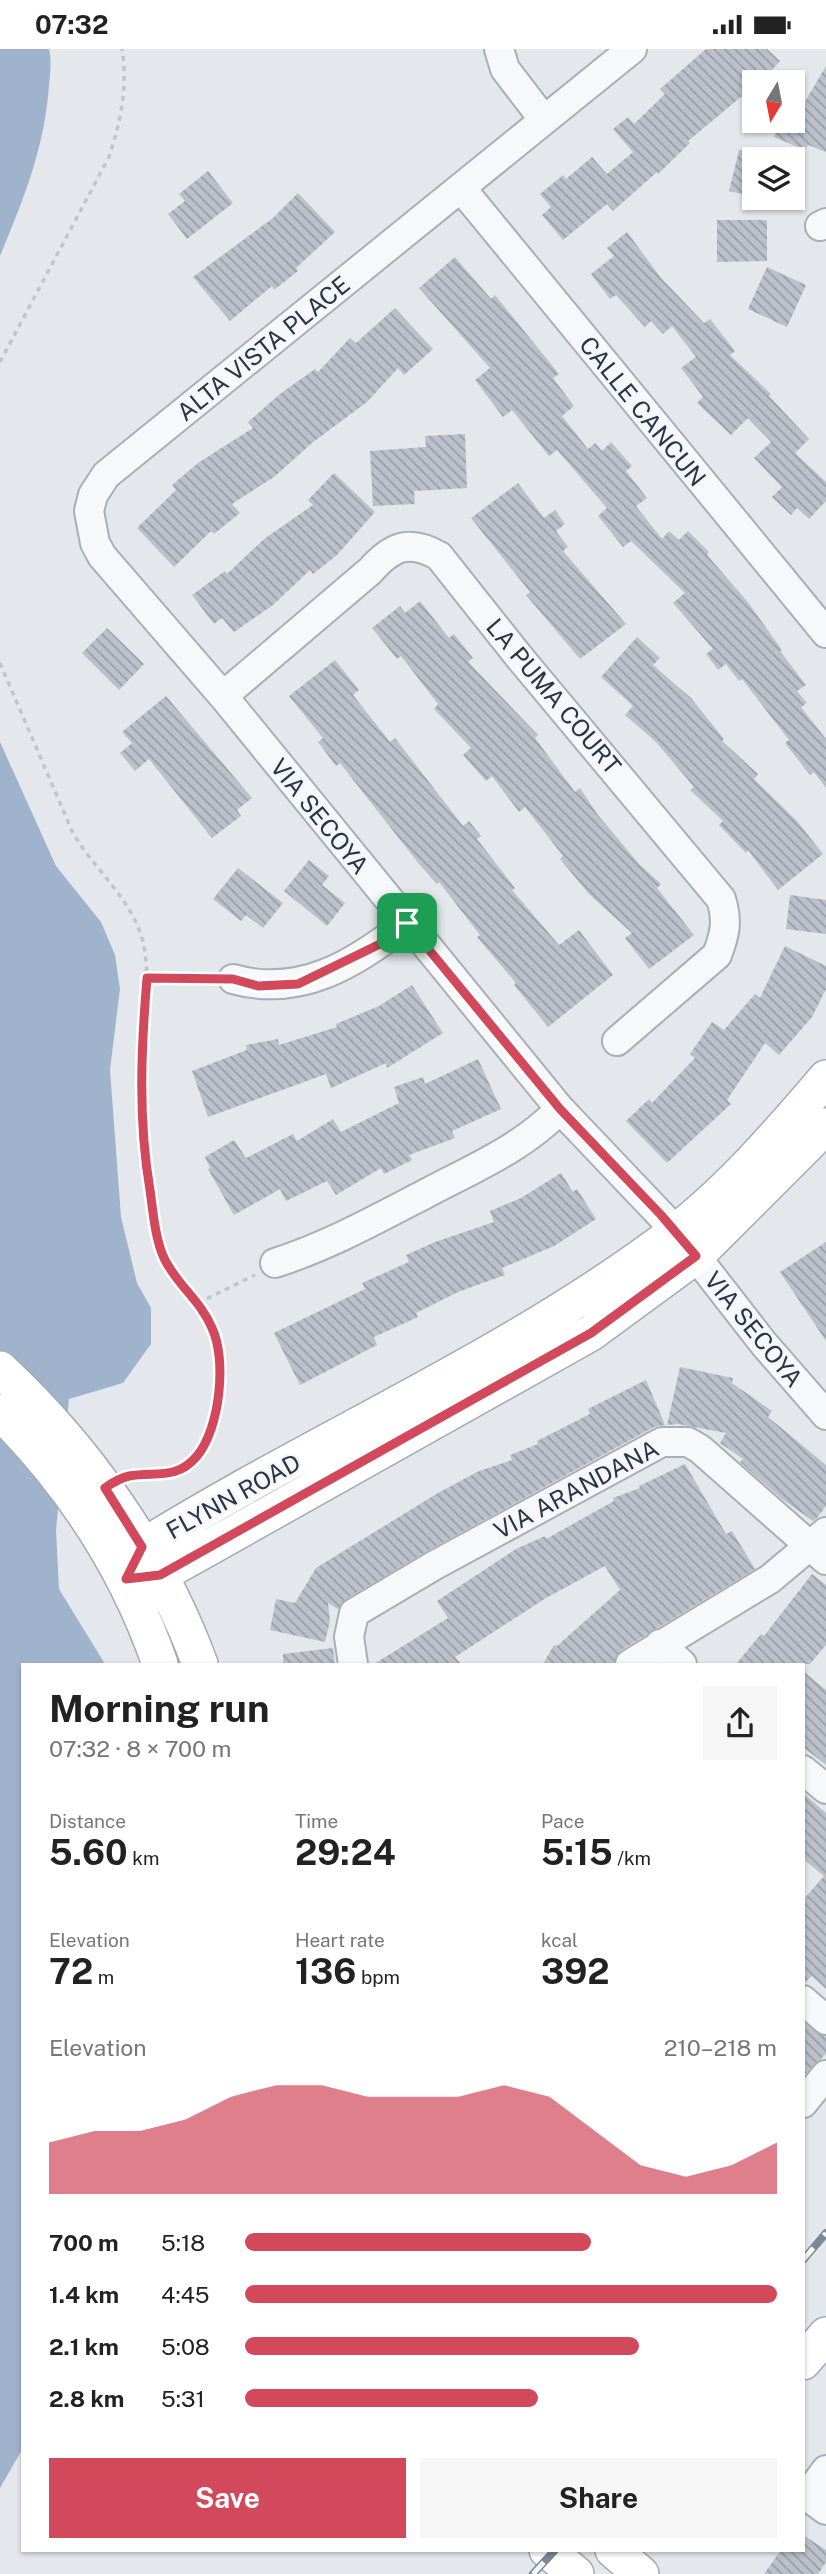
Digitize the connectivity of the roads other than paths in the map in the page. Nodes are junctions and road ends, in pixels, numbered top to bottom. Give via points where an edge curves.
1 (499, 49) edge
2 (632, 49) edge
3 (544, 120) junction
4 (461, 188) junction
5 (826, 633) edge
6 (223, 696) junction
7 (407, 923) junction
8 (233, 979) road end
9 (617, 1041) dead end
10 (826, 1078) edge
11 (560, 1109) junction
12 (826, 1126) edge
13 (686, 1244) junction
14 (275, 1263) road end
15 (0, 1369) edge
16 (0, 1412) edge
17 (826, 1415) edge
18 (90, 1493) junction
19 (821, 1547) edge
20 (151, 1561) junction
21 (126, 1579) junction
22 (660, 1644) junction
23 (160, 1663) edge
24 (200, 1663) edge
25 (353, 1663) edge
26 (632, 1663) edge
27 (681, 1663) edge
28 (805, 1772) edge
29 (826, 1789) edge
30 (805, 2002) edge
31 (826, 2020) edge
32 (826, 2075) edge
33 (805, 2101) edge
34 (826, 2335) edge
35 (805, 2360) edge
36 (826, 2470) edge
37 (812, 2499) edge
38 (549, 2552) edge
39 (576, 2574) edge

1 - 3 street via 505,69
2 - 3 street, ALTA VISTA PLACE
3 - 4 street, ALTA VISTA PLACE
4 - 5 street, CALLE CANCUN
4 - 6 street, ALTA VISTA PLACE via 106,475 93,495 90,527 102,556
6 - 7 street, VIA SECOYA
6 - 9 street, LA PUMA COURT via 386,553 404,547 425,548 439,556 721,899 727,916 716,955
7 - 8 street via 380,944 298,984 258,986
7 - 11 street, VIA SECOYA
10 - 13 main road, FLYNN ROAD via 743,1169
11 - 13 street, VIA SECOYA
11 - 14 street via 537,1133 485,1163 319,1249
12 - 13 main road, FLYNN ROAD
13 - 17 street, VIA SECOYA
13 - 20 main road, FLYNN ROAD via 591,1333
15 - 18 main road via 84,1460
16 - 18 main road
18 - 20 main road
18 - 21 main road
19 - 22 street
19 - 25 street, VIA ARANDANA via 700,1449 688,1442 662,1441 354,1613 349,1637
20 - 21 main road, FLYNN ROAD
20 - 24 main road via 175,1602
21 - 23 main road
22 - 26 street
22 - 27 street
28 - 29 street
30 - 31 street
32 - 33 street
34 - 35 main road
36 - 37 street
38 - 39 main road

